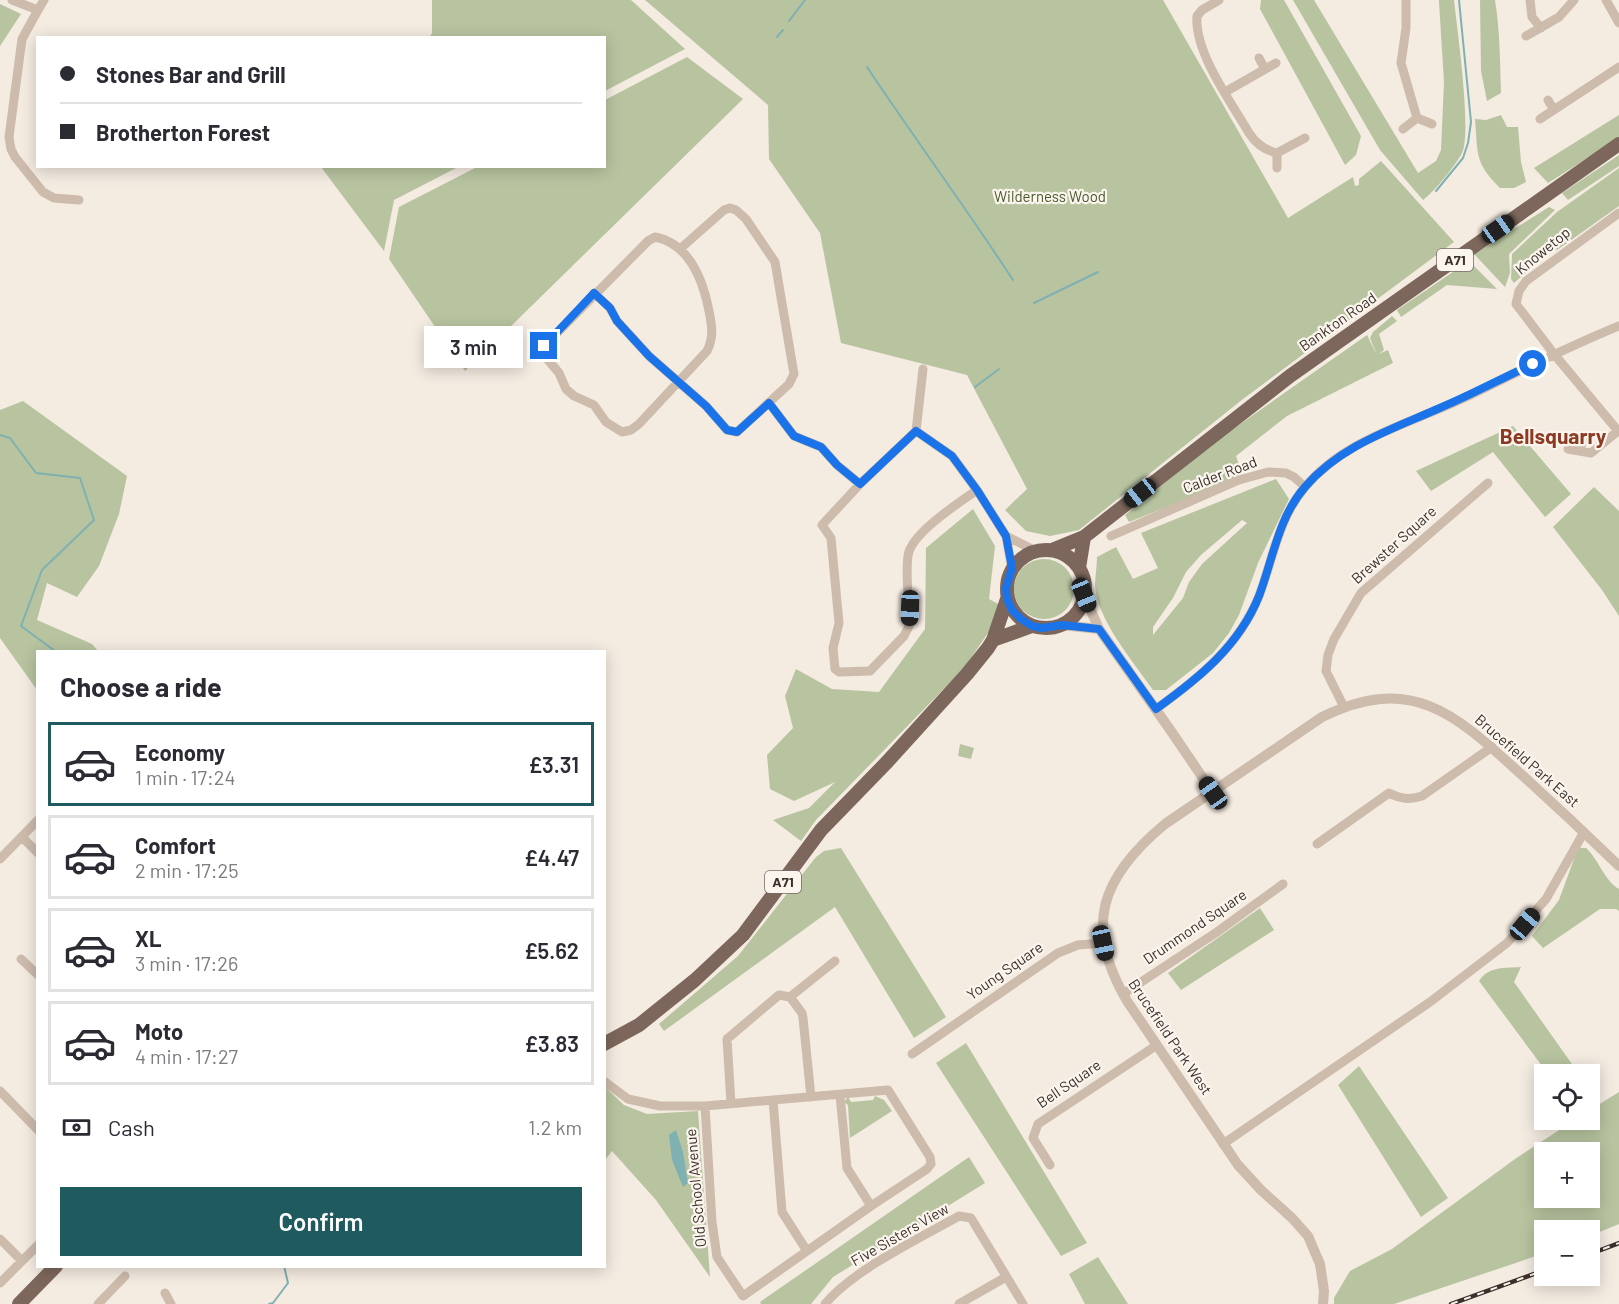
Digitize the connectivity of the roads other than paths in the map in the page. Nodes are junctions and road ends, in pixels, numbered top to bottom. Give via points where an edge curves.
1 (12, 0) edge
2 (44, 0) edge
3 (1406, 0) edge
4 (1530, 0) edge
5 (1574, 0) edge
6 (1606, 0) edge
7 (1214, 1) edge
8 (38, 10) junction
9 (1619, 23) edge
10 (1541, 28) junction
11 (1526, 36) dead end
12 (1259, 58) dead end
13 (1276, 63) dead end
14 (1619, 67) edge
15 (1264, 69) junction
16 (1225, 92) junction
17 (1548, 100) dead end
18 (1554, 110) junction
19 (1417, 118) junction
20 (1540, 119) dead end
21 (1432, 124) dead end
22 (1403, 129) dead end
23 (1305, 138) dead end
24 (1619, 144) edge
25 (1278, 153) junction
26 (1277, 168) dead end
27 (79, 200) dead end
28 (1619, 213) edge
29 (680, 249) junction
30 (594, 293) junction
31 (1619, 326) edge
32 (1554, 354) junction
33 (923, 369) dead end
34 (679, 382) junction
35 (769, 403) junction
36 (916, 431) junction
37 (1619, 432) edge
38 (1583, 439) dead end
39 (1568, 449) dead end
40 (1581, 451) junction
41 (1488, 483) dead end
42 (860, 484) junction
43 (1305, 487) junction
44 (977, 490) junction
45 (1006, 536) junction
46 (1111, 536) dead end
47 (1084, 537) junction
48 (1052, 550) junction
49 (1036, 551) junction
50 (1012, 568) junction
51 (1079, 568) junction
52 (1084, 595) junction
53 (1007, 599) junction
54 (1062, 625) junction
55 (1032, 626) junction
56 (1099, 629) junction
57 (993, 640) junction
58 (1344, 706) junction
59 (1156, 709) junction
60 (1492, 747) junction
61 (1213, 793) junction
62 (36, 822) edge
63 (1584, 832) junction
64 (22, 837) junction
65 (1317, 844) dead end
66 (36, 851) edge
67 (0, 859) edge
68 (1619, 866) edge
69 (1283, 884) dead end
70 (1103, 943) junction
71 (21, 960) dead end
72 (835, 961) dead end
73 (36, 973) edge
74 (1123, 994) junction
75 (790, 997) junction
76 (606, 1043) edge
77 (1157, 1045) junction
78 (912, 1054) dead end
79 (606, 1082) edge
80 (0, 1091) edge
81 (840, 1095) junction
82 (810, 1097) junction
83 (773, 1100) junction
84 (731, 1104) junction
85 (705, 1106) junction
86 (36, 1128) edge
87 (1224, 1144) junction
88 (1050, 1165) dead end
89 (871, 1206) junction
90 (0, 1239) edge
91 (36, 1247) edge
92 (807, 1251) junction
93 (22, 1261) junction
94 (54, 1268) edge
95 (125, 1276) dead end
96 (1006, 1277) junction
97 (0, 1283) edge
98 (165, 1293) dead end
99 (745, 1300) edge
100 (174, 1302) edge
101 (19, 1304) edge
102 (98, 1304) edge
103 (825, 1304) edge
104 (959, 1304) edge
105 (1023, 1304) edge
106 (1323, 1304) edge

1 - 8 street
2 - 8 street
3 - 19 street via 1401,63
4 - 10 street via 1532,17
5 - 10 street via 1559,17
6 - 9 street
7 - 16 street via 1197,16 1197,25 1203,53
8 - 27 street via 22,39 9,137 11,149 44,192 54,198
10 - 11 street
12 - 15 street
13 - 15 street
14 - 18 street
15 - 16 street
16 - 25 street via 1255,141
17 - 18 street
18 - 20 street
19 - 21 street
19 - 22 street
23 - 25 street
24 - 47 main road, Bankton Road / A71 via 1290,376
25 - 26 street
28 - 32 street, Knowetop via 1560,254 1519,291 1516,304
29 - 30 street via 655,237
29 - 34 street via 701,277 712,341
29 - 35 street via 730,208 746,219 776,262 794,374
30 - 34 street via 635,342
30 - 34 street via 544,346 543,354 566,389 594,405 606,422 622,432 639,424
31 - 32 street
32 - 37 street
32 - 43 street via 1359,444 1335,458
33 - 36 street via 925,401
34 - 35 street via 727,430 737,432
35 - 42 street via 794,436 821,447
36 - 42 street
36 - 44 street via 952,456
37 - 40 street via 1591,453
38 - 40 street
39 - 40 street
41 - 58 street, Brewster Square via 1361,593 1328,655 1326,671
42 - 44 street via 822,525 831,538 838,623 835,669 839,672 870,671 904,636 909,626 908,554 913,542 947,510
43 - 46 street, Calder Road via 1286,473 1268,472 1239,480
43 - 59 street via 1276,540 1259,596 1235,638 1200,676
44 - 45 street
45 - 49 street
45 - 50 street
47 - 48 main road, Bankton Road / A71
47 - 51 main road
48 - 49 main road, A71
48 - 51 main road via 1063,553
49 - 50 main road via 1026,554
50 - 53 main road, A71
51 - 52 main road
52 - 54 main road via 1073,617
52 - 56 street
53 - 55 main road via 1012,610
53 - 57 main road, A71
54 - 55 main road
54 - 56 street
55 - 57 main road
56 - 59 street
57 - 76 main road, A71 via 967,674 821,831 743,935 639,1025
58 - 60 street, Brucefield Park East via 1372,699 1407,699 1451,716
58 - 61 street, Brucefield Park East via 1322,717
59 - 61 street
60 - 63 street, Brucefield Park East
60 - 65 street via 1422,796 1400,798 1389,793
61 - 70 street, Brucefield Park West via 1165,824 1141,844 1120,870 1106,902
62 - 64 street
63 - 68 street, Brucefield Park East
63 - 87 street via 1546,899 1507,943 1430,1002
64 - 66 street
64 - 67 street
69 - 74 street, Drummond Square
70 - 74 street, Brucefield Park West
70 - 78 street, Young Square via 1058,952
71 - 73 street
72 - 75 street
74 - 77 street, Brucefield Park West
75 - 82 street via 804,1018
75 - 84 street via 779,995 727,1039
77 - 87 street, Brucefield Park West
77 - 88 street, Bell Square via 1038,1124 1033,1138
79 - 85 street, Old School Avenue via 628,1099 653,1106
80 - 86 street
81 - 82 street, Old School Avenue
81 - 89 street via 847,1168
81 - 89 street, Old School Avenue via 888,1090 932,1164
82 - 83 street, Old School Avenue
83 - 84 street, Old School Avenue
83 - 92 street via 782,1212
84 - 85 street, Old School Avenue
85 - 99 street, Old School Avenue via 717,1257
87 - 106 street, Brucefield Park West via 1250,1179 1308,1236 1320,1264
89 - 92 street, Old School Avenue
90 - 93 street
91 - 93 street
92 - 99 street, Old School Avenue
93 - 97 street
94 - 101 main road
95 - 102 street
96 - 103 street, Five Sisters View via 971,1218 959,1216 877,1263 834,1293
96 - 104 street
96 - 105 street, Five Sisters View
98 - 100 street

